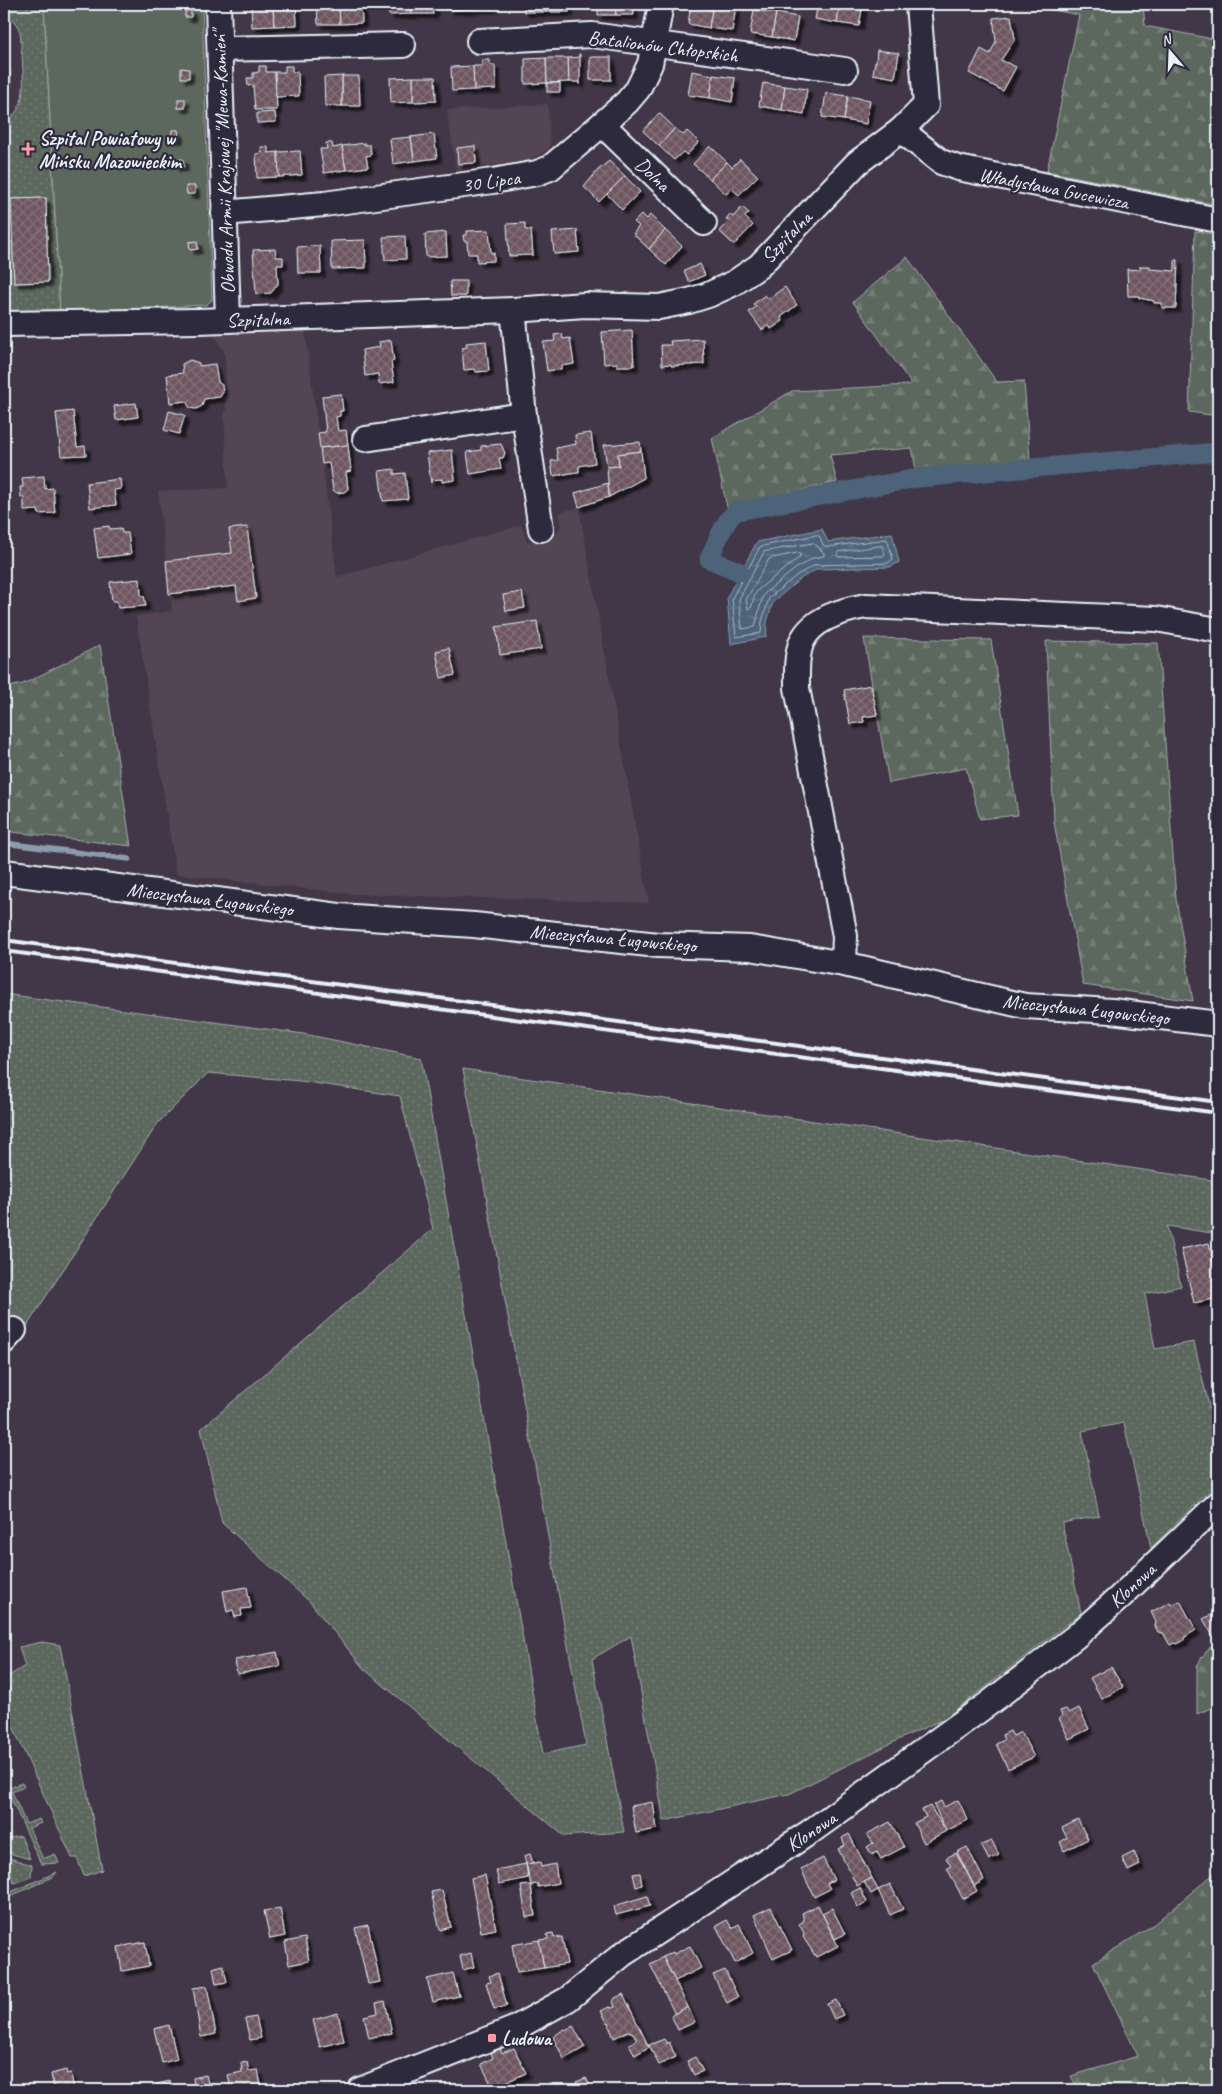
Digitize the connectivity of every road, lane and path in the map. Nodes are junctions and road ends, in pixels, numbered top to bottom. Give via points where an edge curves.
1 (218, 4) edge
2 (661, 4) edge
3 (918, 4) edge
4 (479, 41) dead end
5 (656, 42) junction
6 (403, 45) dead end
7 (220, 49) junction
8 (845, 70) dead end
9 (602, 124) junction
10 (901, 130) junction
11 (224, 213) junction
12 (1218, 220) edge
13 (704, 223) dead end
14 (513, 310) junction
15 (228, 320) junction
16 (4, 324) edge
17 (524, 415) junction
18 (365, 439) dead end
19 (541, 530) dead end
20 (1208, 628) edge
21 (4, 872) edge
22 (844, 964) junction
23 (1218, 1024) edge
24 (1218, 1504) edge
25 (360, 2090) edge

1 - 7 street, Obwodu Armii Krajowej "Mewa-Kamień"
2 - 5 street, 30 Lipca
3 - 10 street, Szpitalna via 926,105
4 - 5 street, Batalionów Chłopskich via 592,34
5 - 8 street, Batalionów Chłopskich
5 - 9 street, 30 Lipca via 638,89
6 - 7 street
7 - 11 street, Obwodu Armii Krajowej "Mewa-Kamień"
9 - 11 street, 30 Lipca via 561,160 537,173 324,204
9 - 13 street, Dolna
10 - 12 street, Władysława Gucewicza via 941,162 958,168
10 - 14 street, Szpitalna via 857,163 759,266 734,283 708,295 659,307 585,305
11 - 15 street, Obwodu Armii Krajowej "Mewa-Kamień"
14 - 15 street, Szpitalna
14 - 17 street
15 - 16 street, Szpitalna
17 - 18 street
17 - 19 street
20 - 22 street via 1156,619 866,606 847,609 814,626 802,640 797,659 797,688 845,936
21 - 22 street, Mieczysława Ługowskiego via 339,916 474,925 658,945 750,948
22 - 23 street, Mieczysława Ługowskiego via 1025,1006 1112,1011
24 - 25 street, Klonowa via 1119,1598 1052,1655 810,1832 623,1954 568,2000 514,2029

